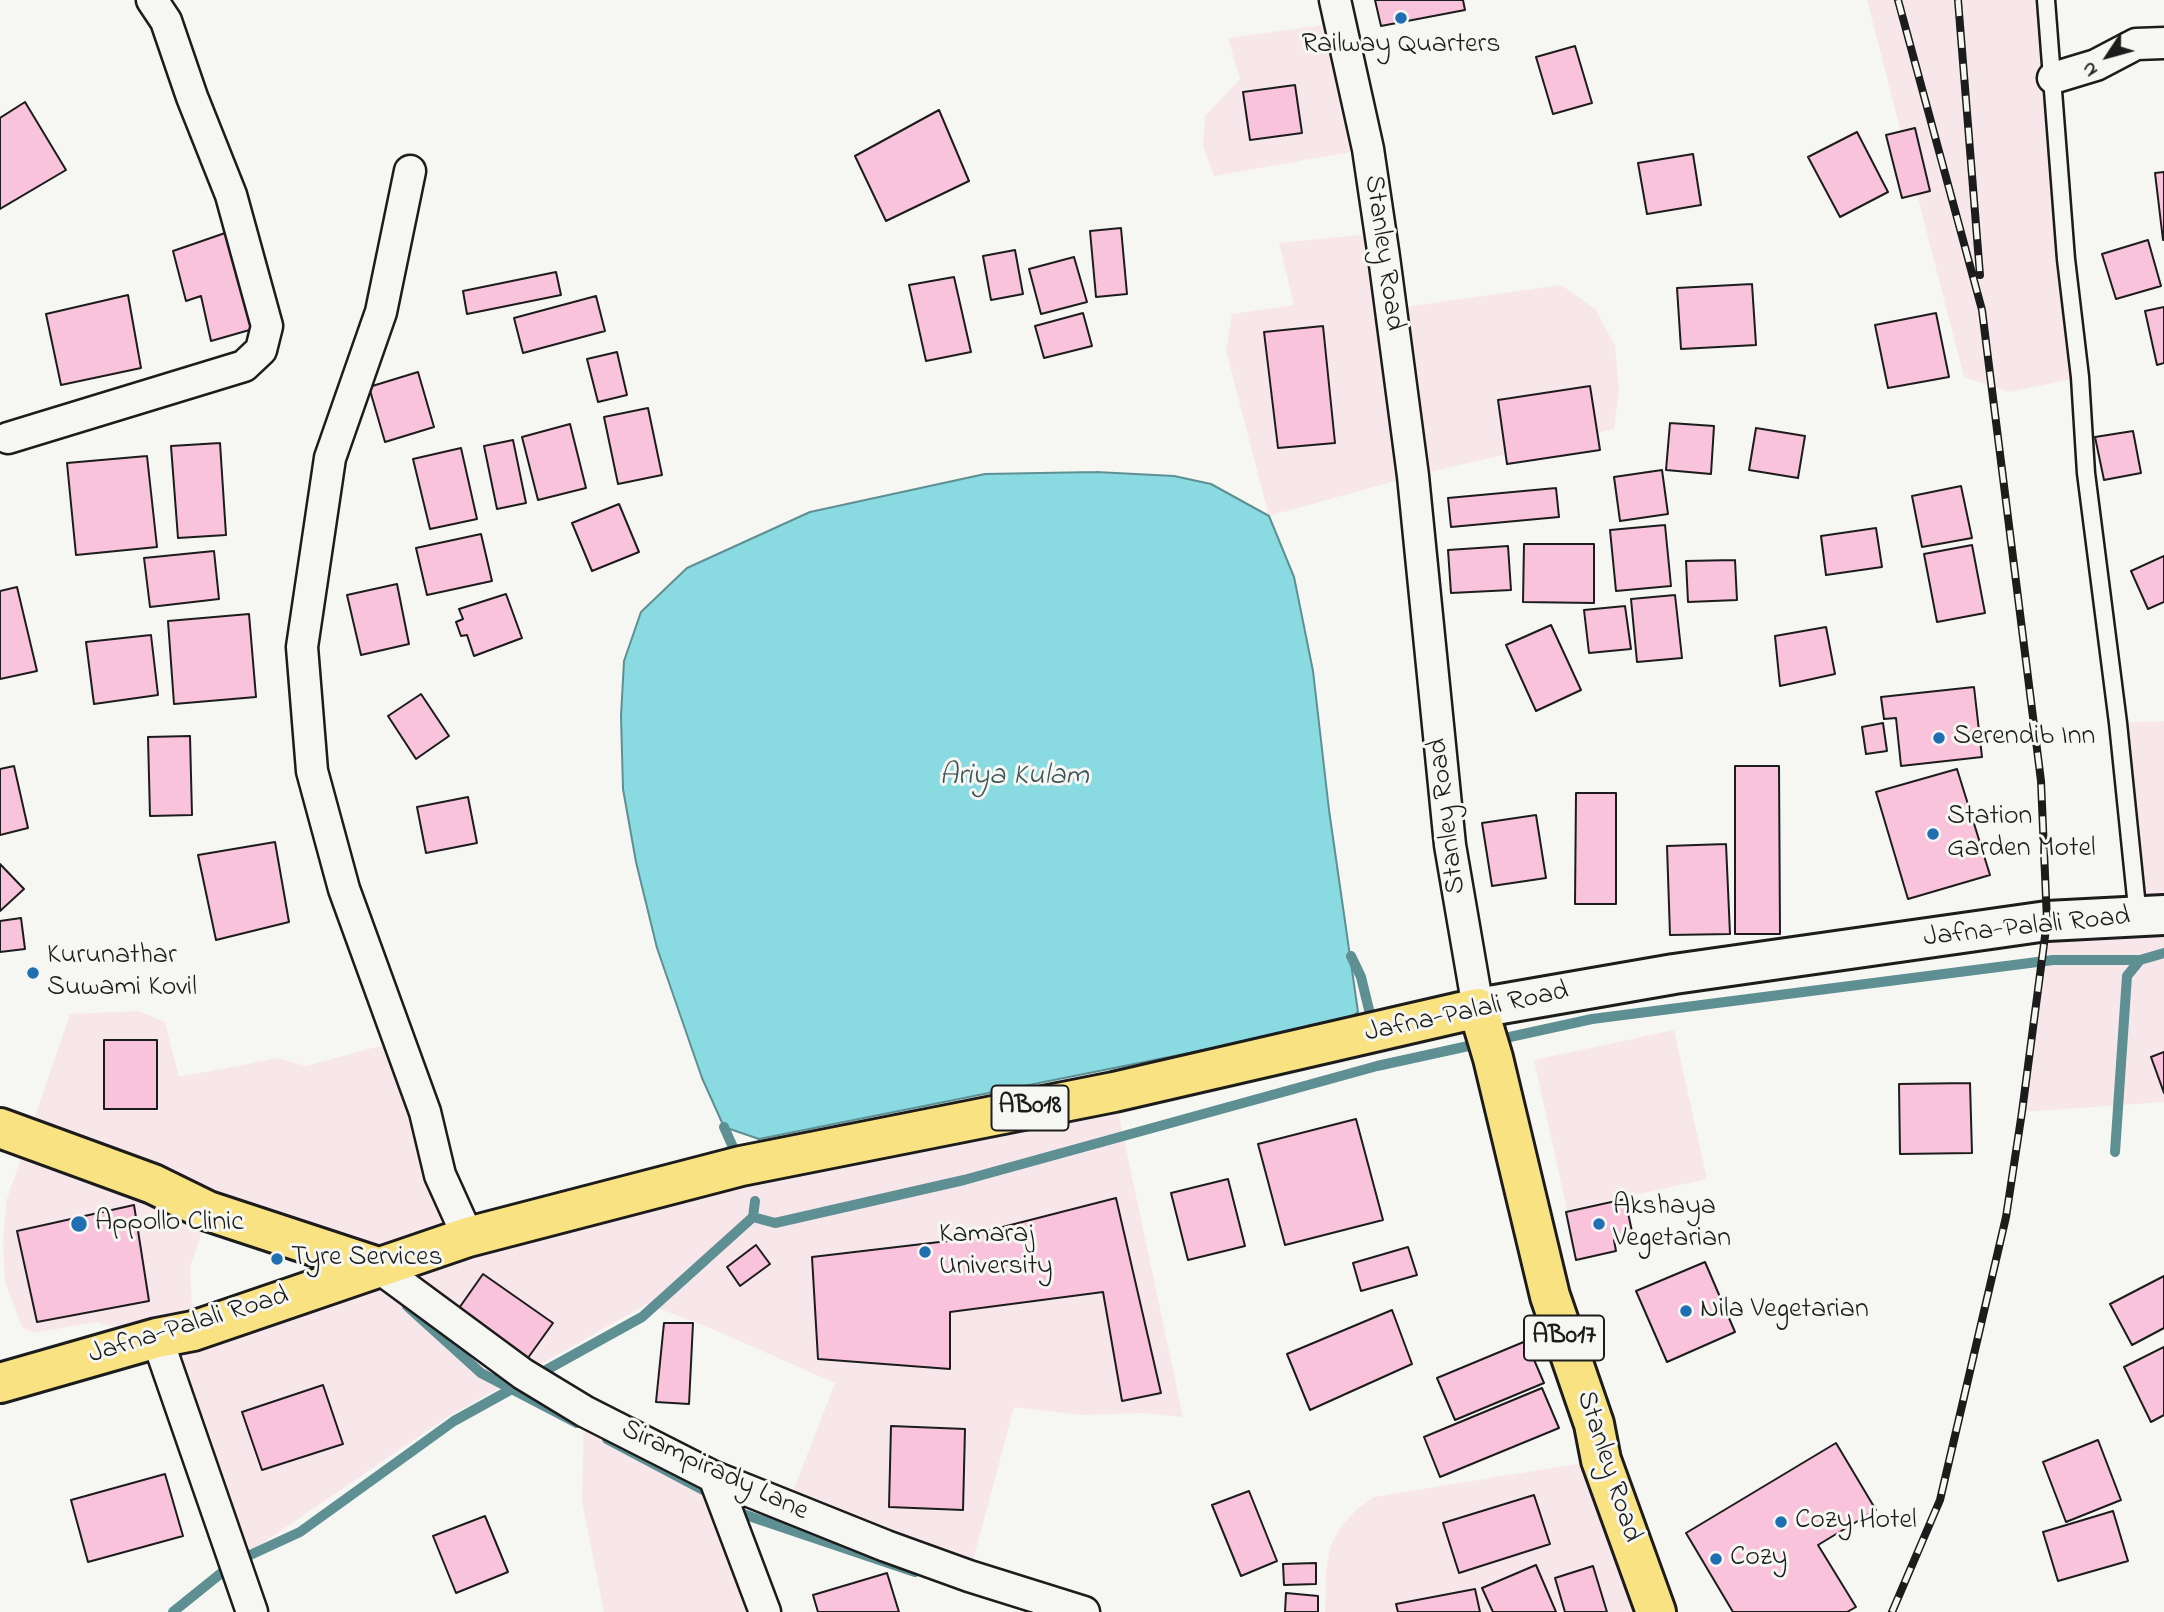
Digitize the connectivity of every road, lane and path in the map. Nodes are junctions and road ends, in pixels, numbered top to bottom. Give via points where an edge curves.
1 (152, 0) edge
2 (1335, 0) edge
3 (2046, 0) edge
4 (2164, 43) edge
5 (2053, 78) junction
6 (410, 171) dead end
7 (8, 438) dead end
8 (2151, 916) edge
9 (1485, 1031) junction
10 (0, 1128) edge
11 (468, 1237) junction
12 (378, 1267) junction
13 (157, 1338) junction
14 (0, 1383) edge
15 (714, 1477) junction
16 (252, 1612) edge
17 (765, 1612) edge
18 (1084, 1612) edge
19 (1656, 1612) edge

1 - 7 street via 166,21 232,195 267,326 261,350 244,366
2 - 9 street, Stanley Road / AB017 via 1368,149 1384,257 1413,475 1450,845
3 - 5 lane
4 - 5 street via 2136,44 2096,65
5 - 8 lane via 2086,473 2118,723
6 - 11 street via 380,312 330,458 302,647 312,771 344,889 425,1112 440,1175
8 - 9 street, Jafna-Palali Road / AB018 via 2047,921 1674,974
9 - 11 main road, Jafna-Palali Road / AB018 via 1114,1092 778,1158
9 - 19 main road, Stanley Road / AB017 via 1550,1296 1594,1424 1601,1460
10 - 12 main road via 153,1184 208,1211
11 - 12 main road, Jafna-Palali Road / AB018
12 - 13 main road, Jafna-Palali Road / AB018 via 193,1331
12 - 15 street, Sirampirady Lane via 523,1374 584,1412
13 - 14 main road, Jafna-Palali Road / AB018
13 - 16 street
15 - 17 street
15 - 18 street, Sirampirady Lane via 969,1576

